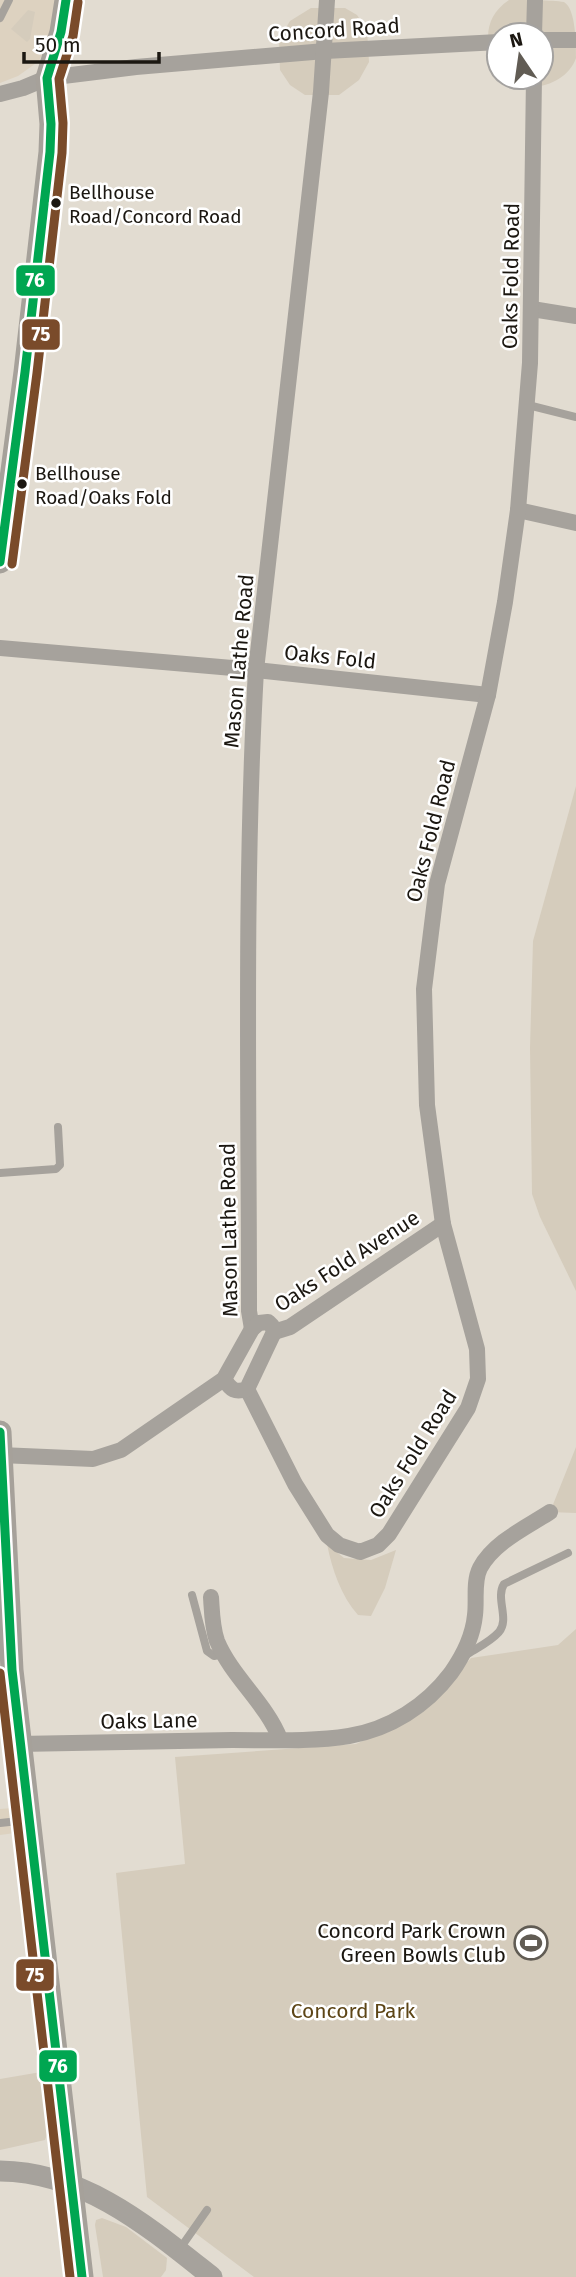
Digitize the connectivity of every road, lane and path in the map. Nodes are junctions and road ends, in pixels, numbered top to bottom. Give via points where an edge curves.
1 (9, 0) edge
2 (66, 0) edge
3 (327, 0) edge
4 (535, 0) edge
5 (0, 18) edge
6 (534, 21) edge
7 (555, 40) edge
8 (576, 40) edge
9 (485, 43) edge
10 (325, 51) junction
11 (47, 78) junction
12 (534, 91) edge
13 (0, 94) edge
14 (532, 309) junction
15 (576, 316) edge
16 (528, 405) junction
17 (576, 417) edge
18 (518, 510) junction
19 (576, 523) edge
20 (0, 562) edge
21 (0, 648) edge
22 (256, 670) junction
23 (488, 695) junction
24 (58, 1127) dead end
25 (0, 1173) edge
26 (443, 1224) junction
27 (252, 1329) junction
28 (274, 1332) junction
29 (224, 1379) junction
30 (247, 1389) junction
31 (0, 1432) edge
32 (1, 1455) edge
33 (550, 1512) dead end
34 (568, 1553) dead end
35 (3, 1574) edge
36 (192, 1595) dead end
37 (211, 1597) dead end
38 (223, 1654) junction
39 (459, 1660) junction
40 (280, 1740) junction
41 (19, 1744) junction
42 (28, 1820) junction
43 (0, 1823) edge
44 (0, 2171) edge
45 (70, 2183) junction
46 (207, 2210) dead end
47 (178, 2250) junction
48 (82, 2277) edge
49 (212, 2277) edge

1 - 5 lane
2 - 11 main road
3 - 10 street, Mason Lathe Road
4 - 6 street
7 - 8 street
9 - 10 street, Concord Road
10 - 11 street, Concord Road
10 - 22 street, Mason Lathe Road
11 - 13 street, Concord Road
11 - 20 main road via 50,152
12 - 14 street, Oaks Fold Road
14 - 15 street
14 - 16 street, Oaks Fold Road
16 - 17 lane
16 - 18 street, Oaks Fold Road
18 - 19 street
18 - 23 street, Oaks Fold Road
21 - 22 street, Oaks Fold
22 - 23 street, Oaks Fold
22 - 27 street, Mason Lathe Road via 249,870 248,1311
23 - 26 street, Oaks Fold Road via 437,884 425,976 427,1105
24 - 25 lane via 60,1165 56,1169
26 - 28 street, Oaks Fold Avenue via 290,1327
26 - 30 street, Oaks Fold Road via 477,1349 474,1393 378,1545 360,1552 327,1535 295,1484
27 - 28 street, Oaks Fold Avenue via 268,1322
27 - 29 street
28 - 30 street, Oaks Fold Avenue
29 - 30 street via 230,1389
29 - 32 street via 107,1456 77,1460
31 - 32 main road
32 - 35 main road
33 - 39 street, Oaks Lane via 509,1538 480,1567 471,1635
34 - 39 lane via 504,1584 499,1632
35 - 41 main road
36 - 38 lane via 207,1651 214,1656
37 - 38 street via 212,1623
38 - 40 street via 273,1723
39 - 40 street, Oaks Lane via 429,1699 386,1724 350,1736
40 - 41 street, Oaks Lane
41 - 42 main road
42 - 43 lane
42 - 45 main road
44 - 45 street
45 - 47 street via 125,2211
45 - 48 main road
46 - 47 lane
47 - 49 street

